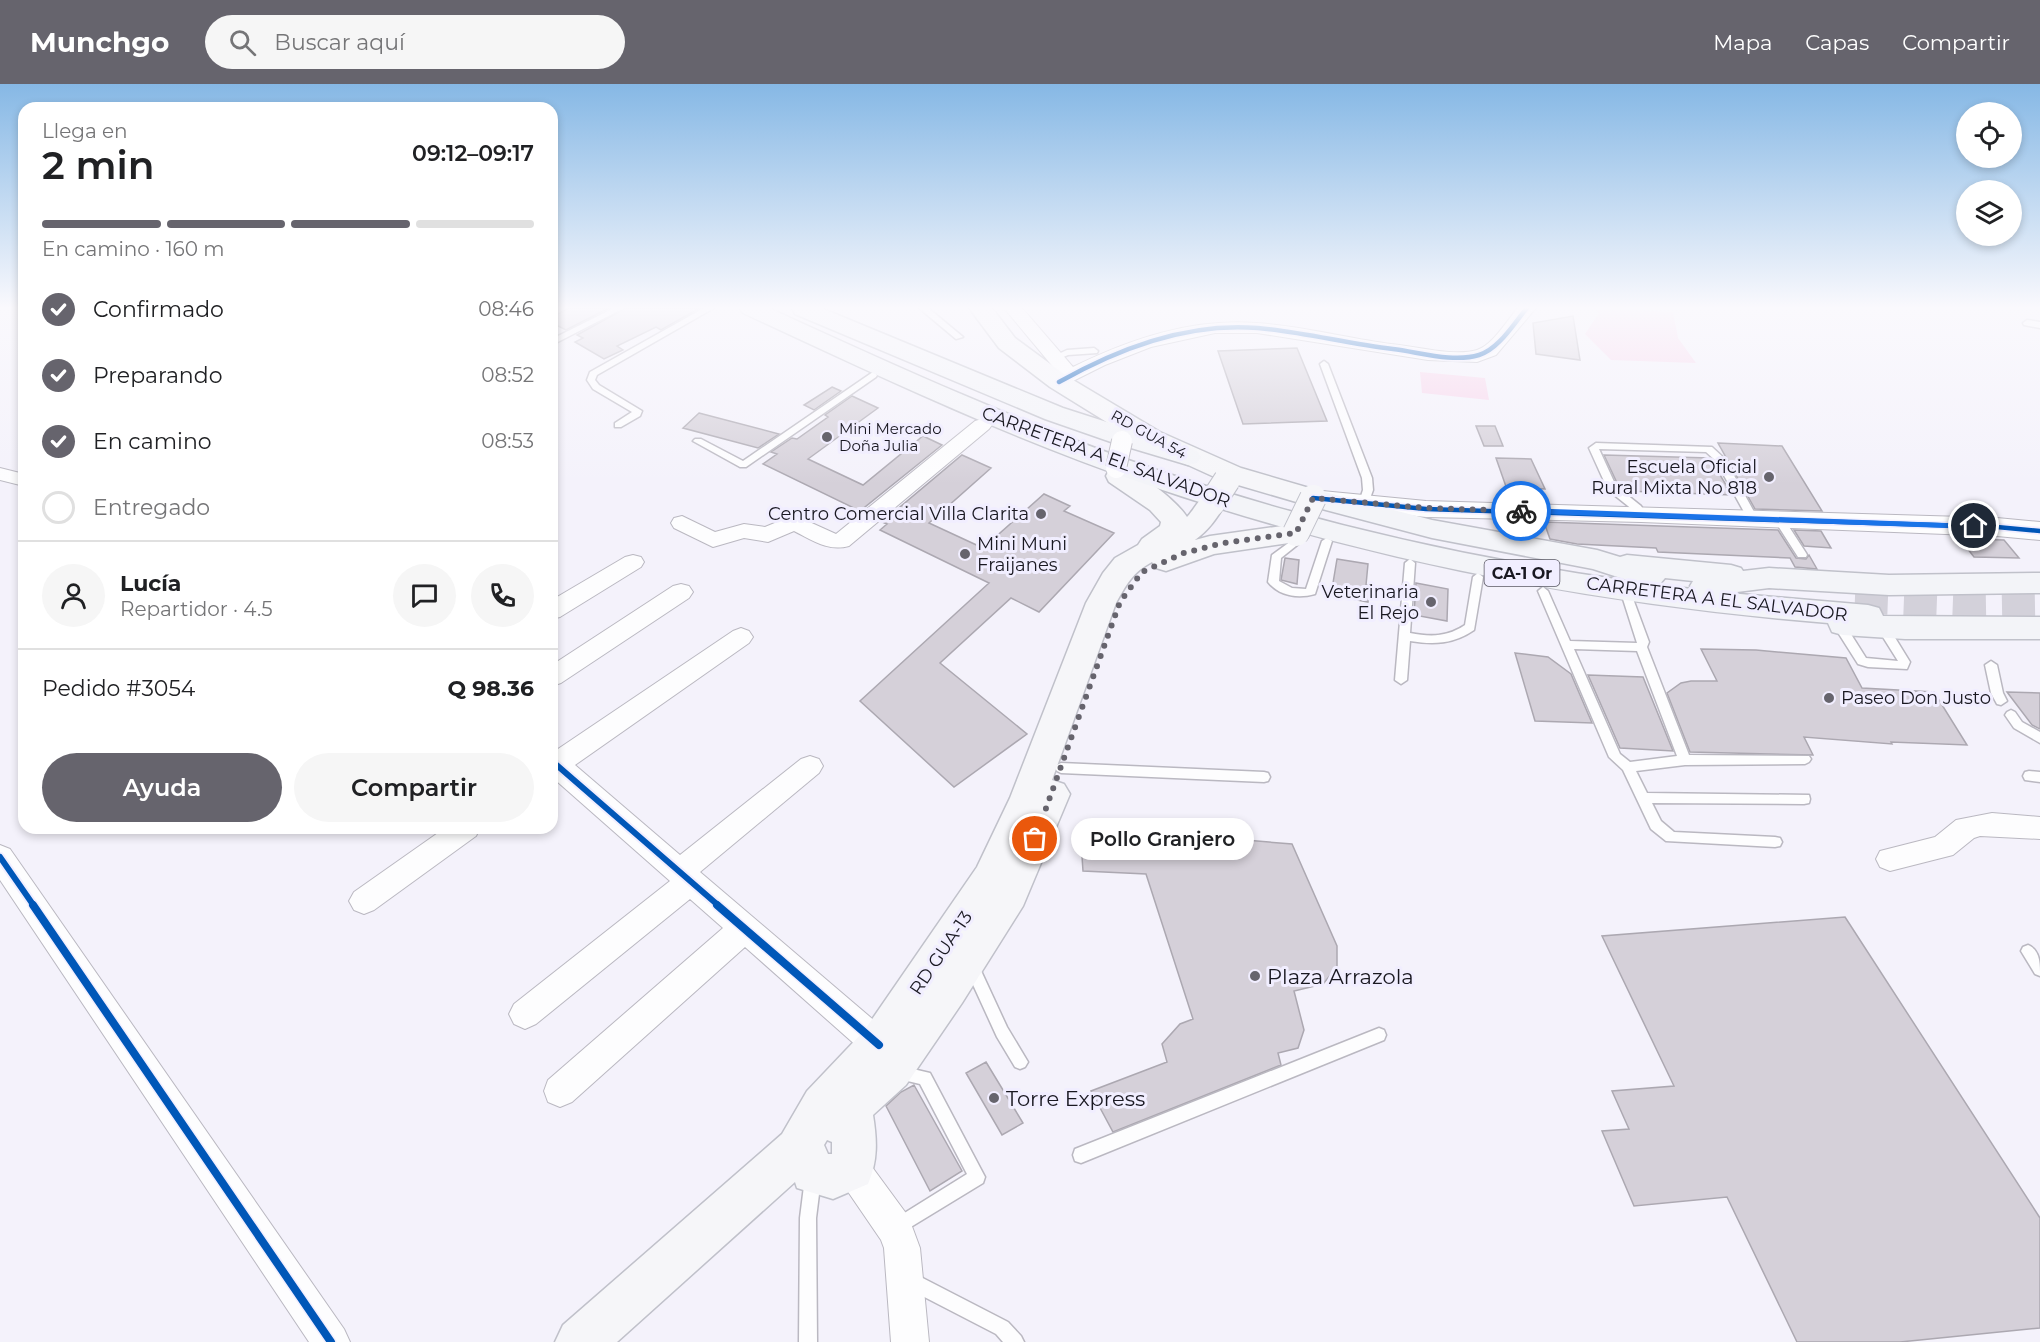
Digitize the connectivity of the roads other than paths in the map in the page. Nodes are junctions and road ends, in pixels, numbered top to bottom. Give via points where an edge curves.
1 (606, 367) edge
2 (856, 367) edge
3 (880, 367) edge
4 (918, 367) edge
5 (944, 367) edge
6 (1045, 367) edge
7 (1059, 367) edge
8 (1085, 367) edge
9 (1325, 367) edge
10 (873, 375) junction
11 (1065, 379) junction
12 (1112, 414) junction
13 (618, 425) dead end
14 (982, 425) junction
15 (1122, 440) junction
16 (698, 441) dead end
17 (1188, 457) junction
18 (1117, 473) junction
19 (0, 474) edge
20 (1229, 477) junction
21 (18, 478) edge
22 (1313, 498) junction
23 (1364, 502) junction
24 (1210, 505) junction
25 (1641, 514) junction
26 (1429, 519) junction
27 (1752, 519) junction
28 (1780, 521) junction
29 (682, 524) dead end
30 (2040, 531) edge
31 (1308, 536) junction
32 (1802, 555) dead end
33 (1596, 560) junction
34 (633, 562) dead end
35 (1128, 562) junction
36 (1410, 563) junction
37 (1478, 577) junction
38 (1769, 578) junction
39 (2040, 583) edge
40 (1662, 588) junction
41 (1543, 591) junction
42 (681, 592) dead end
43 (1708, 594) junction
44 (1629, 599) junction
45 (558, 607) edge
46 (1868, 613) junction
47 (1787, 618) junction
48 (1838, 624) junction
49 (2040, 628) edge
50 (1403, 636) junction
51 (741, 637) dead end
52 (1566, 645) junction
53 (1641, 647) junction
54 (1991, 665) dead end
55 (558, 673) edge
56 (1401, 680) dead end
57 (2001, 701) dead end
58 (2011, 715) dead end
59 (2040, 738) edge
60 (1805, 759) dead end
61 (1685, 760) junction
62 (558, 761) edge
63 (810, 766) dead end
64 (1628, 767) junction
65 (558, 768) edge
66 (1061, 768) junction
67 (1264, 777) dead end
68 (1643, 798) junction
69 (1804, 799) dead end
70 (2040, 828) edge
71 (458, 834) edge
72 (1775, 842) dead end
73 (0, 857) edge
74 (1890, 859) dead end
75 (685, 876) junction
76 (364, 901) dead end
77 (745, 928) junction
78 (2028, 951) dead end
79 (968, 958) junction
80 (2040, 969) edge
81 (525, 1014) dead end
82 (1379, 1035) dead end
83 (885, 1058) junction
84 (1020, 1062) dead end
85 (560, 1091) dead end
86 (850, 1107) junction
87 (1081, 1155) dead end
88 (821, 1163) junction
89 (895, 1229) junction
90 (904, 1277) junction
91 (331, 1342) edge
92 (580, 1342) edge
93 (808, 1342) edge
94 (910, 1342) edge
95 (1015, 1342) edge

1 - 13 lane via 593,374 591,380 596,387 637,411
2 - 10 highway
3 - 40 highway, CARRETERA A EL SALVADOR / CA-1 Or via 970,408 1207,496 1448,558 1577,583
4 - 40 highway, CARRETERA A EL SALVADOR / CA-1 Or via 1012,410 1214,485 1342,521
5 - 15 highway
6 - 11 main road, RD GUA 54
7 - 11 street
8 - 11 street
9 - 23 lane via 1367,478
10 - 14 highway
10 - 16 lane via 743,465
11 - 12 main road, RD GUA 54
12 - 15 street
12 - 17 main road, RD GUA 54
14 - 18 highway
14 - 29 street via 841,541 833,541 799,522 770,535 744,531 718,540
15 - 17 highway
15 - 18 street, bridge
17 - 20 main road, RD GUA 54
18 - 24 highway
18 - 35 main road via 1160,504 1176,523 1170,534
19 - 21 street
20 - 22 main road, RD GUA 54
20 - 24 main road, bridge
22 - 23 street
22 - 26 highway
22 - 31 main road, bridge
23 - 26 street
24 - 31 highway
24 - 35 main road via 1190,532
25 - 26 street
25 - 27 street
25 - 27 lane via 1612,488 1596,446 1709,449 1720,459
26 - 33 highway
27 - 28 street
28 - 30 street
28 - 32 lane
31 - 31 lane via 1276,557 1273,582 1283,590 1311,591
31 - 36 highway
31 - 66 main road, RD GUA-13 via 1210,545 1142,572 1120,602
33 - 38 highway
33 - 40 highway
34 - 45 street
35 - 83 main road, RD GUA-13 via 1101,603 1028,798 991,878
36 - 37 highway
36 - 50 lane
37 - 41 highway
37 - 50 lane via 1470,627 1459,636 1437,641
38 - 39 highway via 1889,585
38 - 43 highway
40 - 43 highway, CARRETERA A EL SALVADOR / CA-1 Or
40 - 44 highway
41 - 44 highway
41 - 52 lane
42 - 55 street
43 - 46 highway, CARRETERA A EL SALVADOR / CA-1 Or
43 - 47 highway
44 - 47 highway
44 - 53 lane via 1643,642
46 - 48 highway
46 - 48 lane via 1904,662 1903,666 1862,661
46 - 49 highway via 1996,629
47 - 48 highway
50 - 56 lane
51 - 62 street
52 - 53 lane
52 - 64 lane via 1615,757
53 - 61 lane
54 - 57 lane
58 - 59 lane via 2018,725
60 - 61 lane
61 - 64 lane
63 - 75 street
64 - 68 lane
65 - 75 street
66 - 67 lane
66 - 79 main road, RD GUA-13 via 1010,895
68 - 69 lane
68 - 72 lane via 1656,825 1671,837
70 - 74 street via 1992,824 1966,828 1943,847
71 - 76 street
73 - 91 street
75 - 77 street
75 - 81 street
77 - 83 street
77 - 85 street
78 - 80 lane
79 - 83 main road, RD GUA-13 via 948,990
79 - 84 lane
82 - 87 lane
83 - 86 main road
83 - 88 main road, RD GUA-13 via 822,1106
83 - 89 lane via 925,1078 977,1177
86 - 88 main road
86 - 88 main road via 855,1154
88 - 89 street
88 - 92 main road, RD GUA-13 via 761,1184
88 - 93 lane via 808,1218
89 - 90 street via 902,1248
90 - 94 street
90 - 95 lane via 1002,1328

